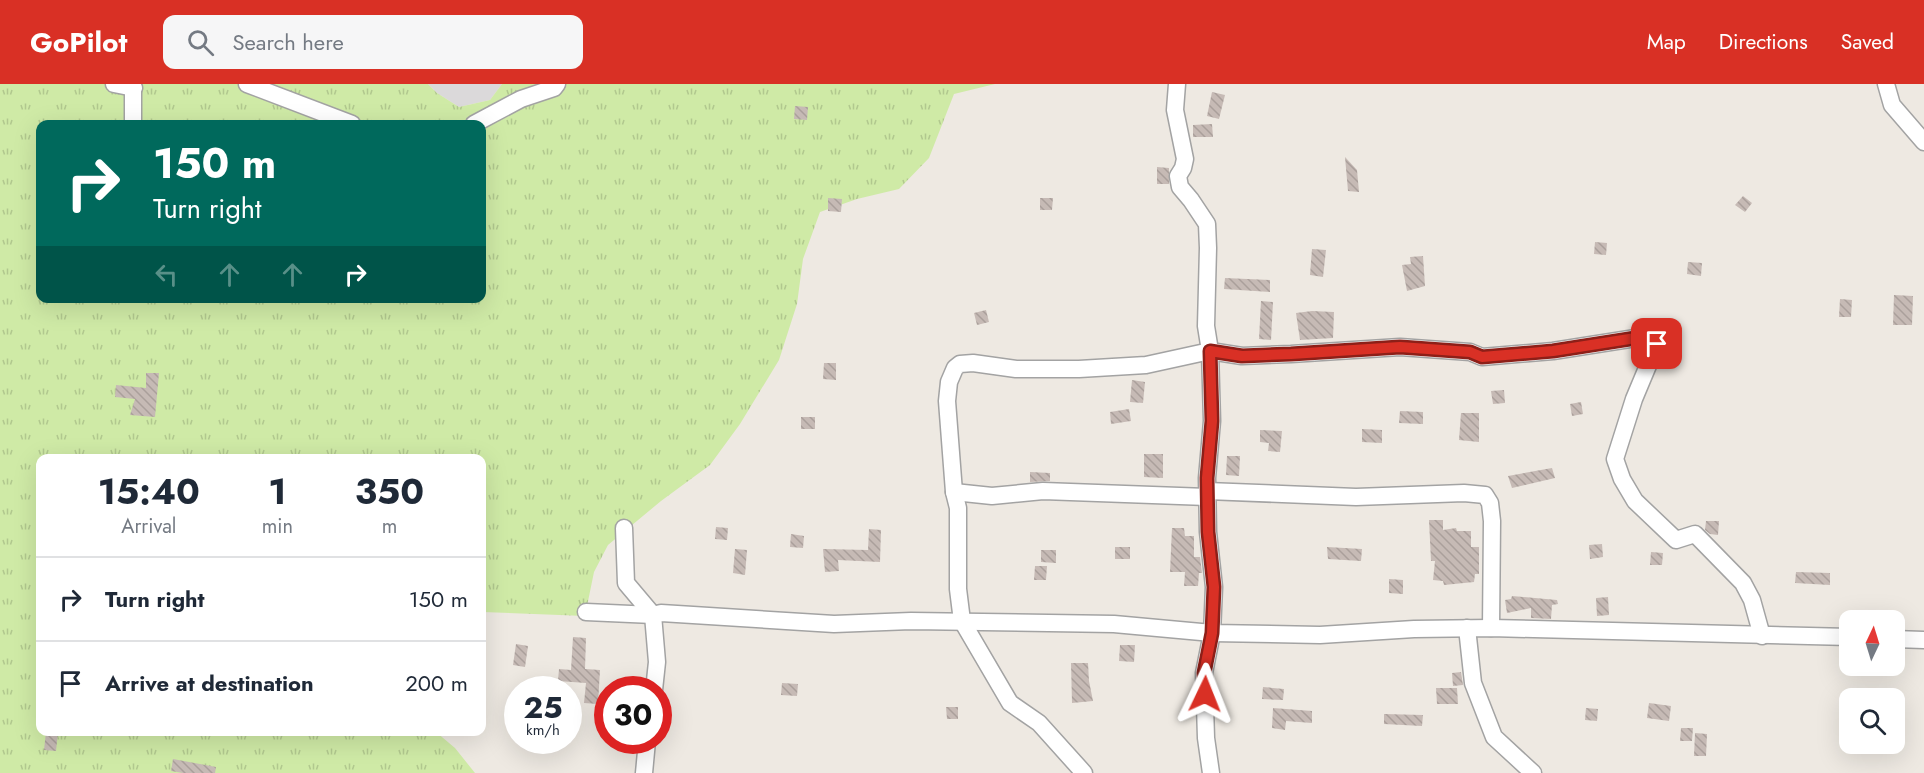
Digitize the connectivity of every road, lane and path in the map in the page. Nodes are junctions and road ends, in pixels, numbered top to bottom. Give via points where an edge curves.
1 (114, 84) edge
2 (247, 84) edge
3 (557, 84) edge
4 (1178, 84) edge
5 (1886, 84) edge
6 (134, 86) edge
7 (133, 120) edge
8 (342, 120) edge
9 (482, 120) edge
10 (1924, 142) edge
11 (1210, 351) junction
12 (954, 492) junction
13 (1207, 494) junction
14 (624, 528) dead end
15 (586, 612) dead end
16 (653, 615) junction
17 (962, 621) junction
18 (1467, 628) junction
19 (1491, 628) junction
20 (1212, 633) junction
21 (1762, 636) junction
22 (1839, 638) edge
23 (1905, 639) edge
24 (1924, 640) edge
25 (656, 676) edge
26 (646, 754) edge
27 (644, 773) edge
28 (1084, 773) edge
29 (1211, 773) edge
30 (1533, 773) edge

1 - 6 street
2 - 8 street
3 - 9 street
4 - 11 street via 1175,110 1185,159 1178,176 1180,187 1207,224 1206,326
5 - 10 street via 1892,105
6 - 7 street
11 - 12 street via 1135,366 1016,369 960,364 949,382 947,401
11 - 13 street via 1212,421
11 - 21 street via 1242,356 1400,347 1470,352 1482,357 1652,337 1657,344 1615,459 1622,479 1635,501 1676,540 1695,534 1743,583
12 - 13 street via 992,496 1043,491
12 - 17 street via 958,508
13 - 19 street via 1485,495 1492,520
13 - 20 street via 1214,587
14 - 16 street via 626,583
15 - 16 street
16 - 17 street via 834,624
16 - 25 street
17 - 20 street via 1114,624
17 - 28 street via 1010,704 1039,723
18 - 19 street
18 - 20 street via 1320,635
18 - 30 street via 1473,683 1494,737
19 - 21 street
20 - 29 street via 1204,673
21 - 22 street
23 - 24 street
26 - 27 street

